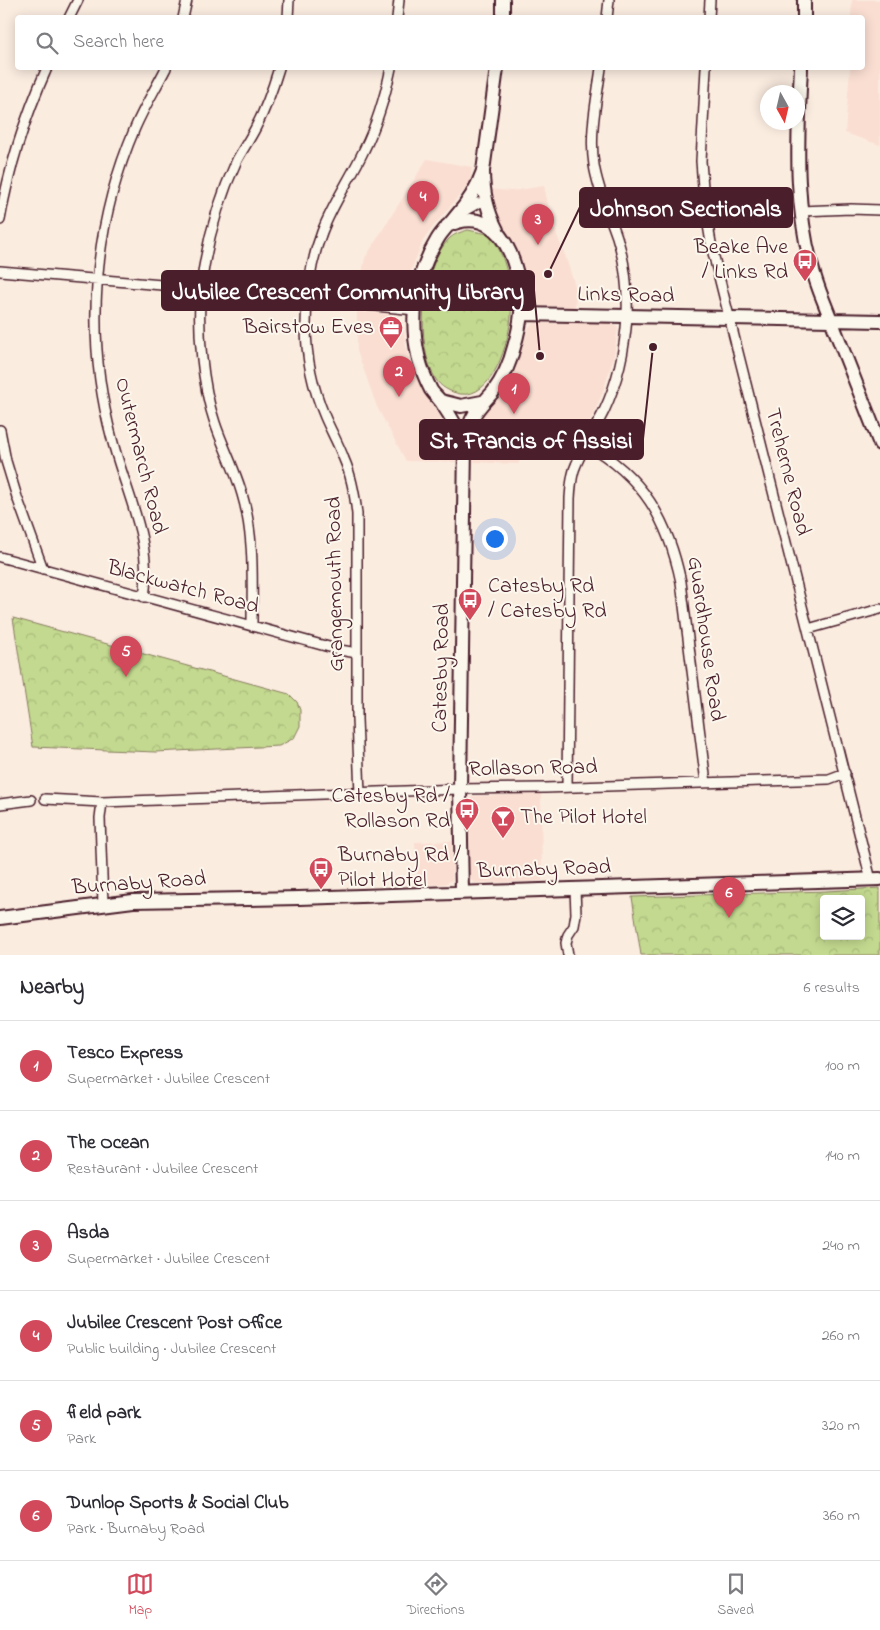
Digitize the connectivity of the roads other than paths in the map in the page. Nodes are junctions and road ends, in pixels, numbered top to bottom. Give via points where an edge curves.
1 (78, 0) edge
2 (187, 0) edge
3 (289, 0) edge
4 (399, 0) edge
5 (504, 0) edge
6 (609, 0) edge
7 (710, 0) edge
8 (804, 0) edge
9 (70, 15) edge
10 (184, 15) edge
11 (288, 15) edge
12 (397, 15) edge
13 (502, 15) edge
14 (607, 15) edge
15 (709, 15) edge
16 (804, 15) edge
17 (46, 70) edge
18 (165, 70) edge
19 (278, 70) edge
20 (390, 70) edge
21 (496, 70) edge
22 (601, 70) edge
23 (706, 70) edge
24 (801, 70) edge
25 (483, 171) junction
26 (485, 202) junction
27 (880, 210) edge
28 (801, 211) junction
29 (458, 215) junction
30 (0, 220) edge
31 (447, 226) junction
32 (500, 235) junction
33 (0, 271) edge
34 (97, 280) junction
35 (201, 289) junction
36 (307, 299) junction
37 (415, 310) junction
38 (521, 314) junction
39 (627, 316) junction
40 (728, 318) junction
41 (831, 320) junction
42 (880, 321) edge
43 (441, 401) junction
44 (482, 402) junction
45 (0, 430) edge
46 (586, 444) junction
47 (880, 444) edge
48 (465, 445) junction
49 (0, 557) edge
50 (43, 568) junction
51 (144, 597) junction
52 (880, 609) edge
53 (252, 626) junction
54 (808, 629) junction
55 (357, 653) junction
56 (845, 773) junction
57 (706, 783) junction
58 (567, 787) junction
59 (460, 789) junction
60 (360, 794) junction
61 (44, 799) dead end
62 (31, 800) dead end
63 (102, 802) junction
64 (0, 804) edge
65 (876, 880) edge
66 (575, 889) junction
67 (462, 892) junction
68 (103, 904) junction
69 (0, 918) edge
70 (568, 955) edge

1 - 9 street
2 - 10 street
3 - 11 street
4 - 12 street
5 - 13 street
6 - 14 street
7 - 15 street
8 - 16 street
17 - 30 street via 22,128
18 - 34 street, Outermarch Road via 135,128 119,170 106,220
19 - 35 street via 215,217
20 - 36 street, Grangemouth Road via 377,121 322,233
21 - 25 street
22 - 39 street via 593,134 594,165 600,193 621,252
23 - 40 street, Treherne Road via 701,161 704,201
24 - 28 street via 798,189
25 - 26 street
25 - 29 street via 477,188
26 - 29 street
26 - 32 street
27 - 28 street
28 - 41 street via 814,277
29 - 31 street
31 - 32 street via 471,219 481,221
31 - 37 street via 429,253 417,289
32 - 38 street via 514,266
33 - 34 street
34 - 35 street
34 - 51 street, Outermarch Road via 96,336 102,394 142,540 147,574
35 - 36 street
35 - 53 street via 201,337 211,409 242,493 252,544
36 - 37 street
36 - 55 street, Grangemouth Road via 307,344 312,375 325,417 345,460 357,514
37 - 43 street via 417,350 432,392
38 - 39 street, Links Road
38 - 44 street via 514,349 503,376
39 - 40 street, Links Road
39 - 46 street via 624,349 616,380
40 - 41 street, Links Road
40 - 54 street, Treherne Road
41 - 42 street, Links Road
41 - 47 street
43 - 44 street via 462,406
43 - 48 street, Catesby Road
44 - 48 street, Catesby Road via 472,419
45 - 50 street via 6,461
46 - 57 street, Guardhouse Road via 603,454 648,497 670,540 681,582
46 - 58 street via 575,466 570,498
48 - 59 street, Catesby Road
49 - 50 street, Blackwatch Road
50 - 51 street, Blackwatch Road
51 - 53 street, Blackwatch Road
52 - 54 street
53 - 55 street, Blackwatch Road
54 - 56 street, Treherne Road
55 - 60 street, Grangemouth Road
56 - 57 street, Rollason Road via 829,778
56 - 65 street, Treherne Road
57 - 58 street, Rollason Road
58 - 59 street, Rollason Road
59 - 60 street, Rollason Road
59 - 67 street, Catesby Road
60 - 63 street, Rollason Road
61 - 63 street, Rollason Road
62 - 64 street
63 - 68 street
65 - 66 street, Burnaby Road
66 - 67 street, Burnaby Road
66 - 70 street via 576,914 566,943
67 - 68 street, Burnaby Road
68 - 69 street, Burnaby Road

